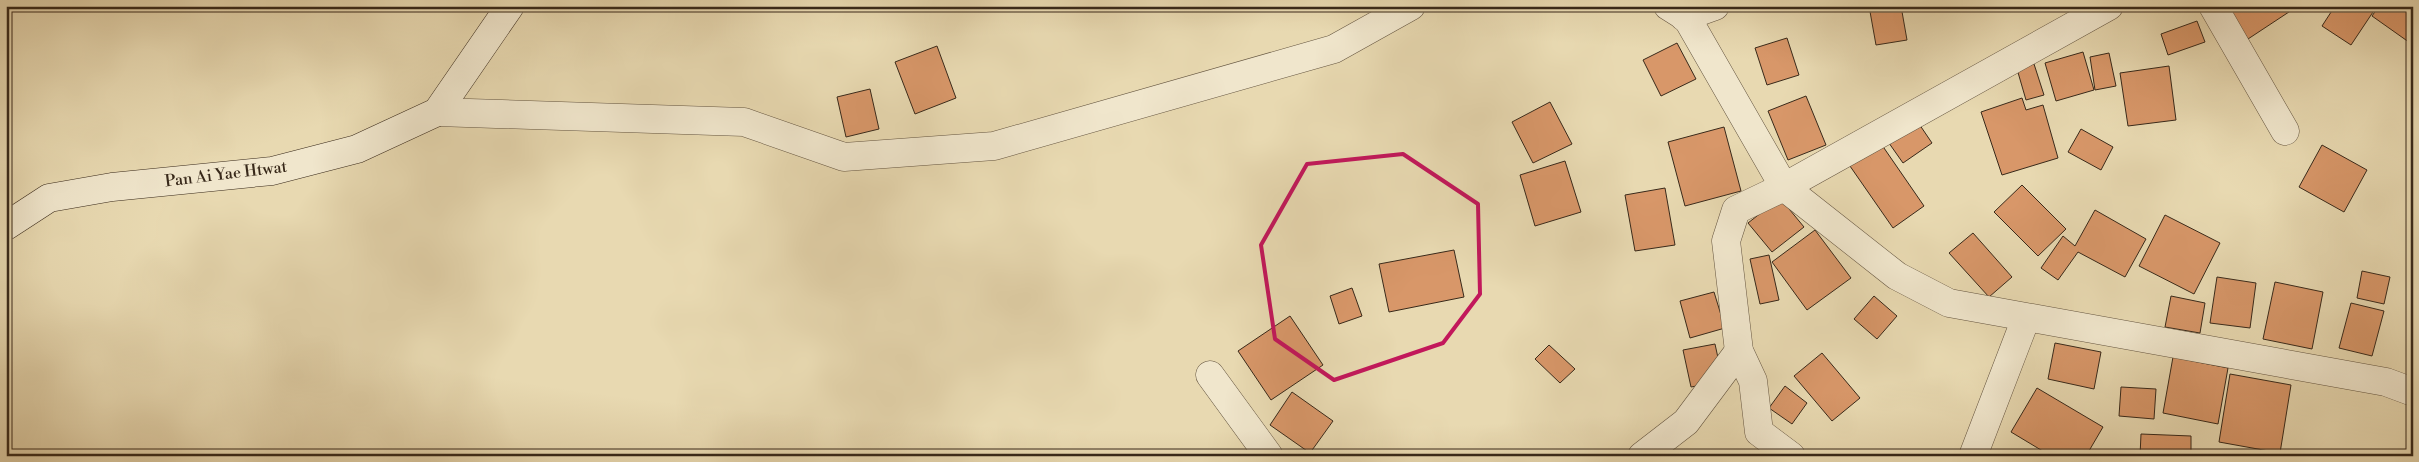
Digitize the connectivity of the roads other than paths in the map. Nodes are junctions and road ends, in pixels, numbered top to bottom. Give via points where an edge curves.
1 (510, 6) edge
2 (1411, 6) edge
3 (1715, 6) edge
4 (2109, 6) edge
5 (2213, 6) edge
6 (1676, 12) edge
7 (437, 112) junction
8 (2285, 131) dead end
9 (1784, 187) junction
10 (6, 226) edge
11 (2026, 318) junction
12 (1739, 351) junction
13 (1210, 374) dead end
14 (2413, 392) edge
15 (1270, 456) edge
16 (1642, 456) edge
17 (1791, 456) edge
18 (1973, 456) edge

1 - 7 street
2 - 7 street via 1334,49 994,146 844,156 744,122
3 - 6 street
4 - 9 street
5 - 8 street
6 - 9 street via 1687,18
7 - 10 street, Pan Ai Yae Htwat via 357,149 272,171 49,198
9 - 11 street via 1897,276 1950,304
9 - 12 street via 1736,210 1726,241
11 - 14 street via 2386,382
11 - 18 street
12 - 16 street via 1686,422
12 - 17 street via 1753,381 1758,432
13 - 15 street

